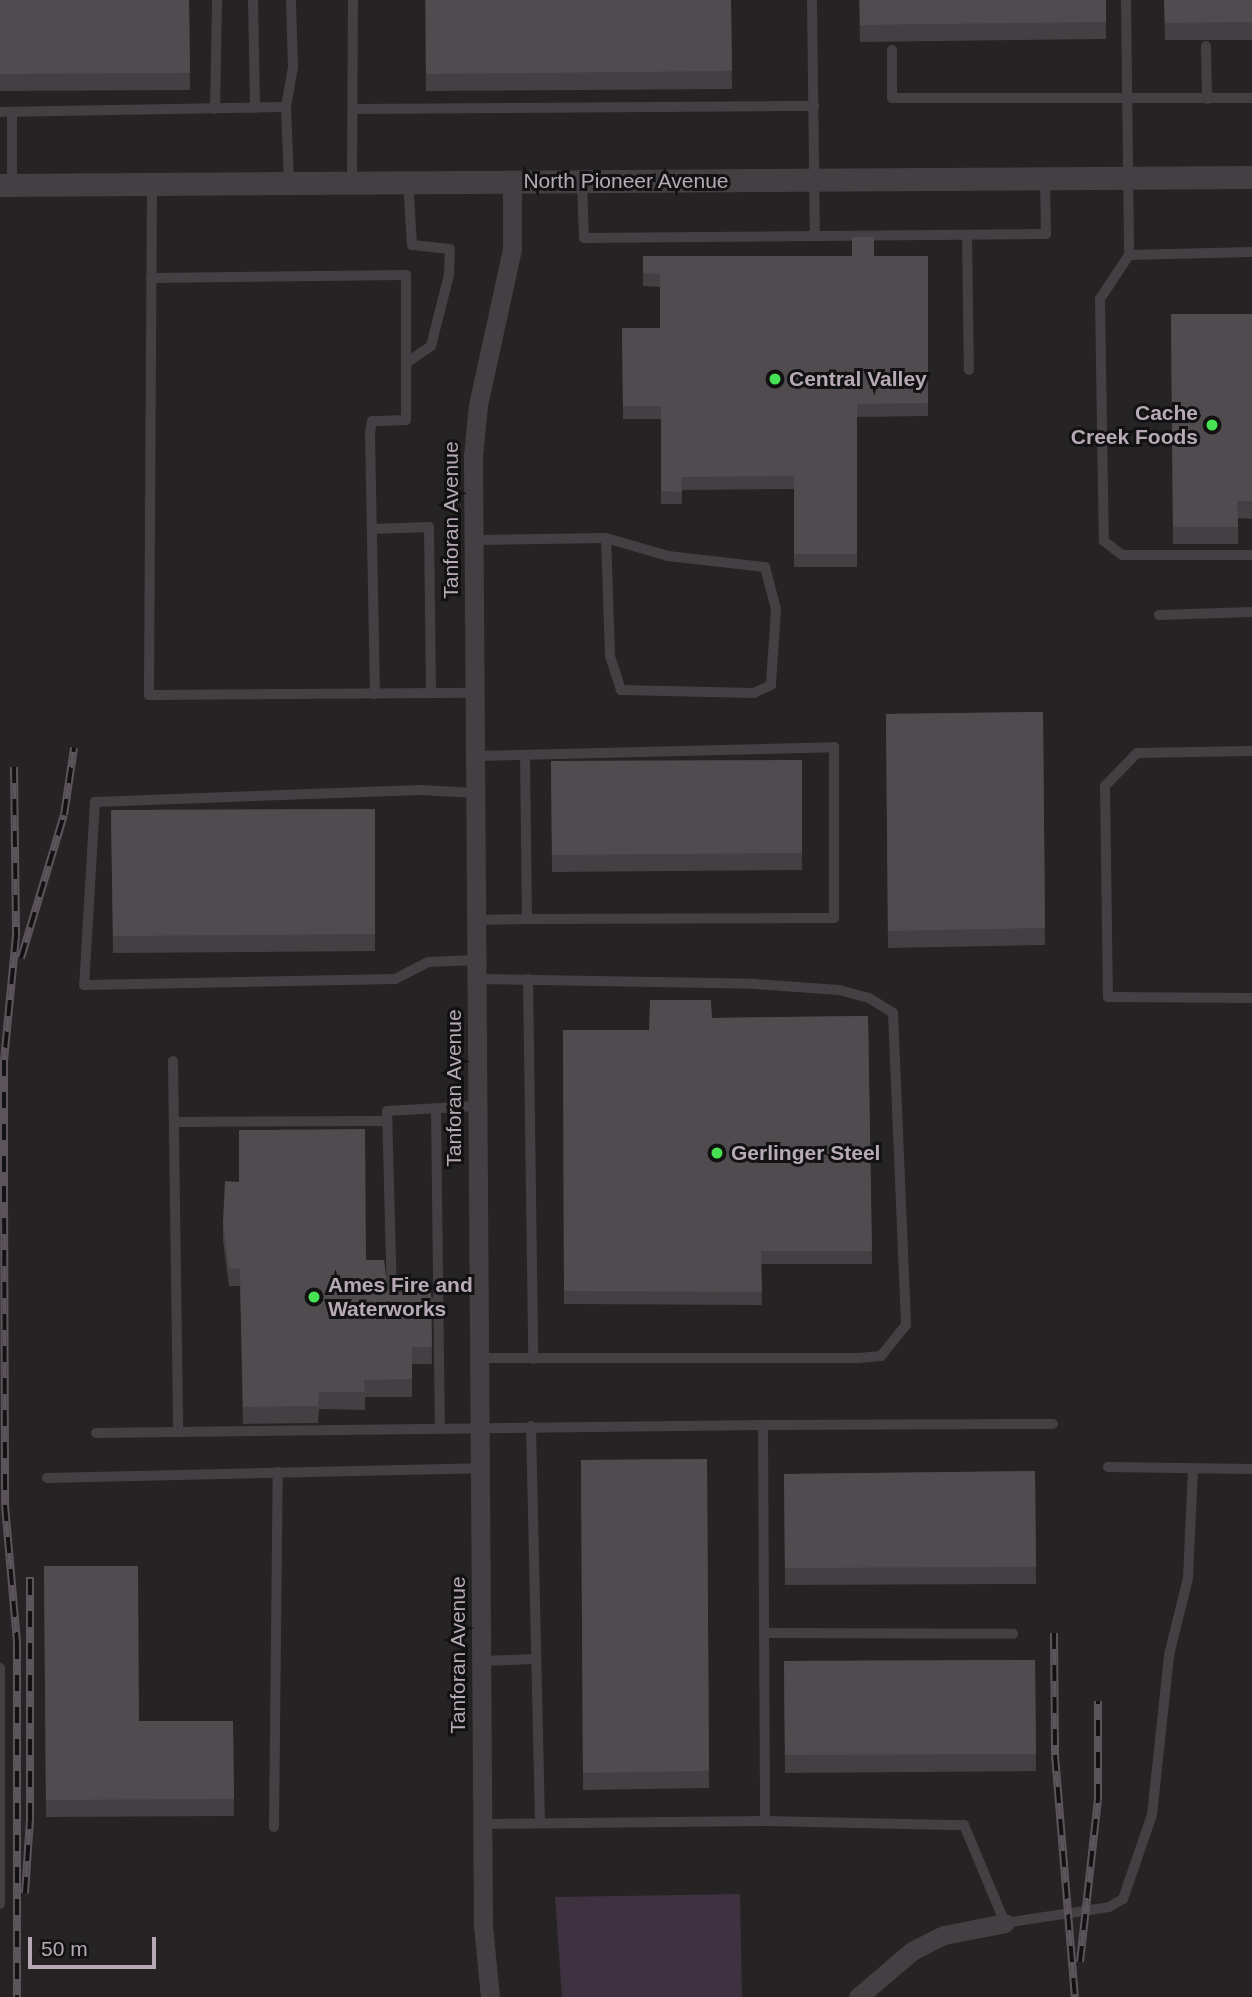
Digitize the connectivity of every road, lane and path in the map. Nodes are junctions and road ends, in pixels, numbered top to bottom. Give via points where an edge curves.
1 (217, 0) edge
2 (253, 0) edge
3 (291, 0) edge
4 (353, 0) edge
5 (812, 0) edge
6 (1126, 0) edge
7 (1206, 46) dead end
8 (892, 50) dead end
9 (1252, 98) edge
10 (1126, 99) junction
11 (1207, 99) junction
12 (814, 106) junction
13 (286, 107) junction
14 (255, 108) junction
15 (215, 109) junction
16 (353, 109) junction
17 (0, 112) edge
18 (12, 112) junction
19 (1252, 177) edge
20 (1045, 178) junction
21 (1125, 178) junction
22 (814, 180) junction
23 (582, 181) junction
24 (408, 182) junction
25 (512, 182) junction
26 (289, 183) junction
27 (352, 183) junction
28 (152, 184) junction
29 (6, 185) edge
30 (967, 235) junction
31 (815, 236) junction
32 (1252, 252) edge
33 (1129, 255) junction
34 (151, 278) junction
35 (406, 363) junction
36 (969, 370) dead end
37 (372, 529) junction
38 (606, 538) junction
39 (474, 540) junction
40 (1252, 555) edge
41 (1252, 612) edge
42 (1159, 615) dead end
43 (431, 693) junction
44 (475, 693) junction
45 (376, 694) junction
46 (1252, 751) edge
47 (524, 755) junction
48 (475, 756) junction
49 (475, 793) junction
50 (527, 919) junction
51 (476, 920) junction
52 (476, 970) junction
53 (528, 979) junction
54 (1252, 998) edge
55 (173, 1061) dead end
56 (477, 1106) junction
57 (436, 1110) junction
58 (387, 1121) junction
59 (174, 1122) junction
60 (439, 1303) junction
61 (479, 1358) junction
62 (533, 1359) junction
63 (1053, 1424) dead end
64 (762, 1425) junction
65 (440, 1426) junction
66 (479, 1426) junction
67 (531, 1426) junction
68 (178, 1431) junction
69 (96, 1433) dead end
70 (1108, 1467) dead end
71 (480, 1468) junction
72 (1193, 1468) junction
73 (1252, 1469) edge
74 (278, 1472) junction
75 (47, 1478) dead end
76 (764, 1633) junction
77 (1013, 1634) dead end
78 (536, 1659) junction
79 (481, 1661) junction
80 (0, 1668) edge
81 (765, 1821) junction
82 (540, 1823) junction
83 (482, 1824) junction
84 (274, 1827) dead end
85 (0, 1904) edge
86 (1005, 1923) junction
87 (491, 1997) edge
88 (858, 1997) edge

1 - 15 lane
2 - 14 lane
3 - 13 lane via 293,68
4 - 16 lane
5 - 12 lane
6 - 10 lane
7 - 11 lane
8 - 10 lane via 892,98
9 - 11 lane
10 - 11 lane
10 - 21 lane
12 - 16 lane
12 - 22 lane
13 - 14 lane
13 - 26 lane
14 - 15 lane
15 - 18 lane
16 - 27 lane
17 - 18 lane
18 - 29 lane
19 - 21 street, North Pioneer Avenue
20 - 21 street, North Pioneer Avenue
20 - 22 street, North Pioneer Avenue
20 - 30 lane via 1046,234
21 - 33 lane
22 - 23 street, North Pioneer Avenue
22 - 31 lane
23 - 25 street, North Pioneer Avenue
23 - 31 lane via 584,238
24 - 25 street, North Pioneer Avenue
24 - 27 street, North Pioneer Avenue
24 - 35 lane via 412,245 450,249 449,275 432,346
25 - 39 street, Tanforan Avenue via 510,260 474,427
26 - 27 street, North Pioneer Avenue
26 - 28 street, North Pioneer Avenue
28 - 29 street, North Pioneer Avenue
28 - 34 lane
30 - 31 lane
30 - 36 lane
32 - 33 lane
33 - 40 lane via 1100,299 1104,541 1122,555
34 - 35 lane via 406,275
34 - 45 lane via 149,695
35 - 37 lane via 406,420 372,421
37 - 43 lane via 429,527
37 - 45 lane
38 - 38 lane via 668,556 765,567 776,609 771,685 754,693 621,690 610,656
38 - 39 lane
39 - 44 street, Tanforan Avenue
41 - 42 lane
43 - 44 lane
43 - 45 lane
44 - 48 street, Tanforan Avenue
46 - 54 lane via 1137,753 1105,786 1108,997
47 - 48 lane
47 - 50 lane
47 - 50 lane via 834,747 834,918
48 - 49 street, Tanforan Avenue
49 - 51 street, Tanforan Avenue
49 - 52 lane via 420,790 95,802 84,985 395,979 428,962
50 - 51 lane
51 - 52 street, Tanforan Avenue
52 - 53 lane
52 - 56 street, Tanforan Avenue
53 - 62 lane
53 - 62 lane via 839,990 869,998 893,1013 906,1325 881,1356
55 - 59 lane
56 - 57 lane
56 - 61 street, Tanforan Avenue
57 - 58 lane via 387,1111
57 - 60 lane
58 - 59 lane
58 - 60 lane via 392,1299
59 - 68 lane
60 - 65 lane
61 - 62 lane
61 - 66 street, Tanforan Avenue
63 - 64 lane
64 - 67 lane
64 - 76 lane
65 - 66 lane
65 - 68 lane
66 - 67 lane
66 - 71 street, Tanforan Avenue
67 - 78 lane
68 - 69 lane
70 - 72 lane
71 - 74 lane
71 - 79 street, Tanforan Avenue
72 - 73 lane
72 - 86 lane via 1188,1578 1169,1655 1152,1815 1124,1899 1109,1908
74 - 75 lane
74 - 84 lane
76 - 77 lane
76 - 81 lane
78 - 79 lane
78 - 82 lane
79 - 83 street, Tanforan Avenue
80 - 85 lane
81 - 82 lane
81 - 86 lane via 964,1825
82 - 83 lane
83 - 87 street, Tanforan Avenue via 483,1926
86 - 88 street via 944,1935 912,1951

